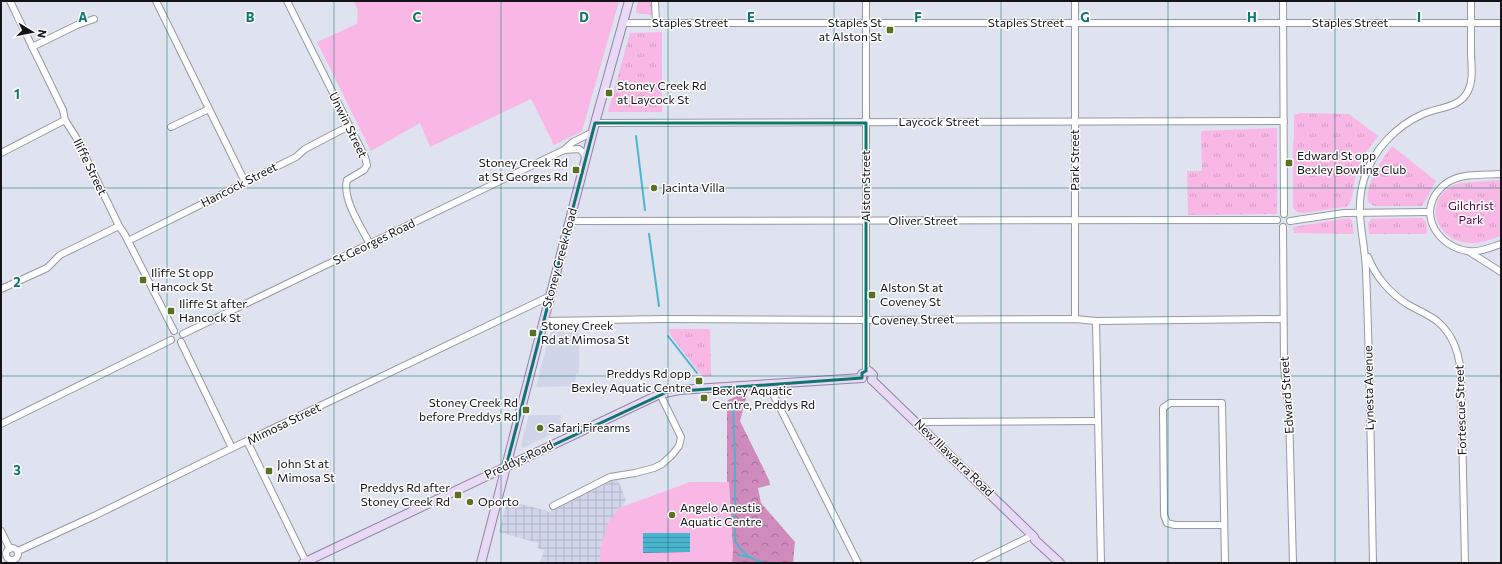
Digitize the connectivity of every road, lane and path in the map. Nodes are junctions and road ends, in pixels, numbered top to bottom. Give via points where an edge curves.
1 (10, 1) edge
2 (156, 1) edge
3 (287, 1) edge
4 (629, 1) edge
5 (656, 1) edge
6 (866, 1) edge
7 (1075, 1) edge
8 (1283, 1) edge
9 (1471, 1) edge
10 (94, 19) dead end
11 (623, 23) junction
12 (656, 23) junction
13 (865, 23) junction
14 (1075, 23) junction
15 (1283, 23) junction
16 (1471, 23) junction
17 (1501, 23) edge
18 (32, 47) junction
19 (209, 109) junction
20 (65, 120) junction
21 (1284, 121) junction
22 (1075, 122) junction
23 (595, 123) junction
24 (866, 123) junction
25 (349, 126) junction
26 (171, 127) dead end
27 (593, 132) junction
28 (564, 150) junction
29 (1, 153) edge
30 (585, 160) junction
31 (1501, 174) edge
32 (245, 182) junction
33 (1430, 212) junction
34 (1359, 213) junction
35 (1284, 214) junction
36 (1277, 220) junction
37 (569, 221) junction
38 (866, 221) junction
39 (1290, 221) junction
40 (1075, 222) junction
41 (119, 226) junction
42 (1284, 227) junction
43 (128, 241) junction
44 (370, 244) junction
45 (1501, 244) edge
46 (1364, 248) junction
47 (1468, 251) junction
48 (1501, 272) edge
49 (1, 289) edge
50 (550, 296) junction
51 (1076, 319) junction
52 (1283, 319) junction
53 (866, 320) junction
54 (543, 321) junction
55 (1096, 321) junction
56 (174, 331) junction
57 (183, 334) junction
58 (171, 340) junction
59 (181, 342) junction
60 (864, 374) junction
61 (872, 380) joint
62 (768, 384) junction
63 (660, 394) junction
64 (1098, 421) junction
65 (916, 422) junction
66 (1, 424) edge
67 (247, 441) junction
68 (232, 448) junction
69 (506, 466) junction
70 (553, 506) dead end
71 (1224, 524) junction
72 (1, 531) edge
73 (1034, 536) junction
74 (10, 549) junction
75 (18, 551) junction
76 (4, 558) edge
77 (16, 561) edge
78 (304, 562) edge
79 (481, 563) edge
80 (858, 563) edge
81 (976, 563) edge
82 (1060, 563) edge
83 (1065, 563) edge
84 (1102, 563) edge
85 (1225, 563) edge
86 (1293, 563) edge
87 (1373, 563) edge
88 (1465, 563) edge

1 - 18 street, Iliffe Street
2 - 19 street
3 - 25 street, Unwin Street
4 - 11 main road, Stoney Creek Road
5 - 12 street
6 - 13 street, Alston Street
7 - 14 street, Park Street
8 - 15 street
9 - 16 street, Lynesta Avenue
10 - 18 street
11 - 12 street, Staples Street
11 - 23 main road, Stoney Creek Road
12 - 13 street, Staples Street
13 - 14 street, Staples Street
13 - 24 street, Alston Street
14 - 15 street, Staples Street
14 - 22 street, Park Street
15 - 16 street, Staples Street
15 - 21 street
16 - 17 street, Staples Street
16 - 34 street, Lynesta Avenue via 1471,79 1467,94 1453,105 1415,118 1394,133 1376,154 1364,178
18 - 20 street, Iliffe Street via 63,110
19 - 26 street
19 - 32 street
20 - 29 street
20 - 41 street, Iliffe Street via 77,139
21 - 22 street, Laycock Street
21 - 35 street
22 - 24 street, Laycock Street
22 - 40 street, Park Street
23 - 24 street, Laycock Street
23 - 27 main road, Stoney Creek Road
24 - 38 street, Alston Street
25 - 32 street, Hancock Street via 305,149 296,157
25 - 44 street, Unwin Street via 366,165 364,170 347,180 345,187 350,204
27 - 28 street, St Georges Road via 573,142
27 - 30 main road, Stoney Creek Road
28 - 30 street via 579,149 584,153
28 - 44 street, St Georges Road
30 - 37 main road, Stoney Creek Road
31 - 33 street via 1462,177 1449,181 1436,194
32 - 43 street, Hancock Street
33 - 34 street
33 - 47 street via 1432,224 1438,235 1450,244
34 - 39 street
34 - 46 street, Lynesta Avenue
35 - 36 street
35 - 39 street via 1288,215
36 - 40 street, Oliver Street
36 - 42 street via 1279,225
37 - 38 street, Oliver Street
37 - 50 main road, Stoney Creek Road
38 - 40 street, Oliver Street
38 - 53 street, Alston Street
39 - 42 street
40 - 51 street, Park Street
41 - 43 street, Iliffe Street
41 - 49 street via 60,255 47,268
42 - 52 street, Edward Street
43 - 56 street, Iliffe Street
44 - 57 street, St Georges Road
45 - 47 street
46 - 87 street, Lynesta Avenue
46 - 88 street, Fortescue Street via 1374,271 1389,289 1443,328 1450,336 1459,358 1462,382
47 - 48 street
50 - 54 main road, Stoney Creek Road
50 - 67 street, Mimosa Street
51 - 53 street, Coveney Street
51 - 55 street, Coveney Street
52 - 55 street, Coveney Street
52 - 86 street, Edward Street via 1284,367 1289,412
53 - 54 street, Coveney Street
53 - 60 street, Alston Street
54 - 69 main road, Stoney Creek Road
55 - 64 street
56 - 57 street
56 - 58 street
57 - 59 street
58 - 59 street
58 - 66 street
59 - 68 street
60 - 61 main road, Preddys Road via 867,383
60 - 62 main road, Preddys Road
61 - 65 main road, New Illawarra Road
62 - 63 main road, Preddys Road via 678,390
62 - 80 street
63 - 69 main road, Preddys Road
63 - 70 street via 681,441 672,455 654,468 610,477
64 - 65 street
64 - 84 street
65 - 73 main road, New Illawarra Road
67 - 68 street, Mimosa Street
67 - 78 street
68 - 75 street, Mimosa Street
69 - 78 main road, Preddys Road
69 - 79 main road, Stoney Creek Road
71 - 71 street via 1222,403 1170,403 1163,408 1164,515 1167,523
71 - 85 street
72 - 74 street
73 - 81 street
73 - 82 main road, New Illawarra Road via 1035,540
73 - 83 main road, New Illawarra Road
74 - 75 street
74 - 76 street
75 - 77 street
76 - 77 street

